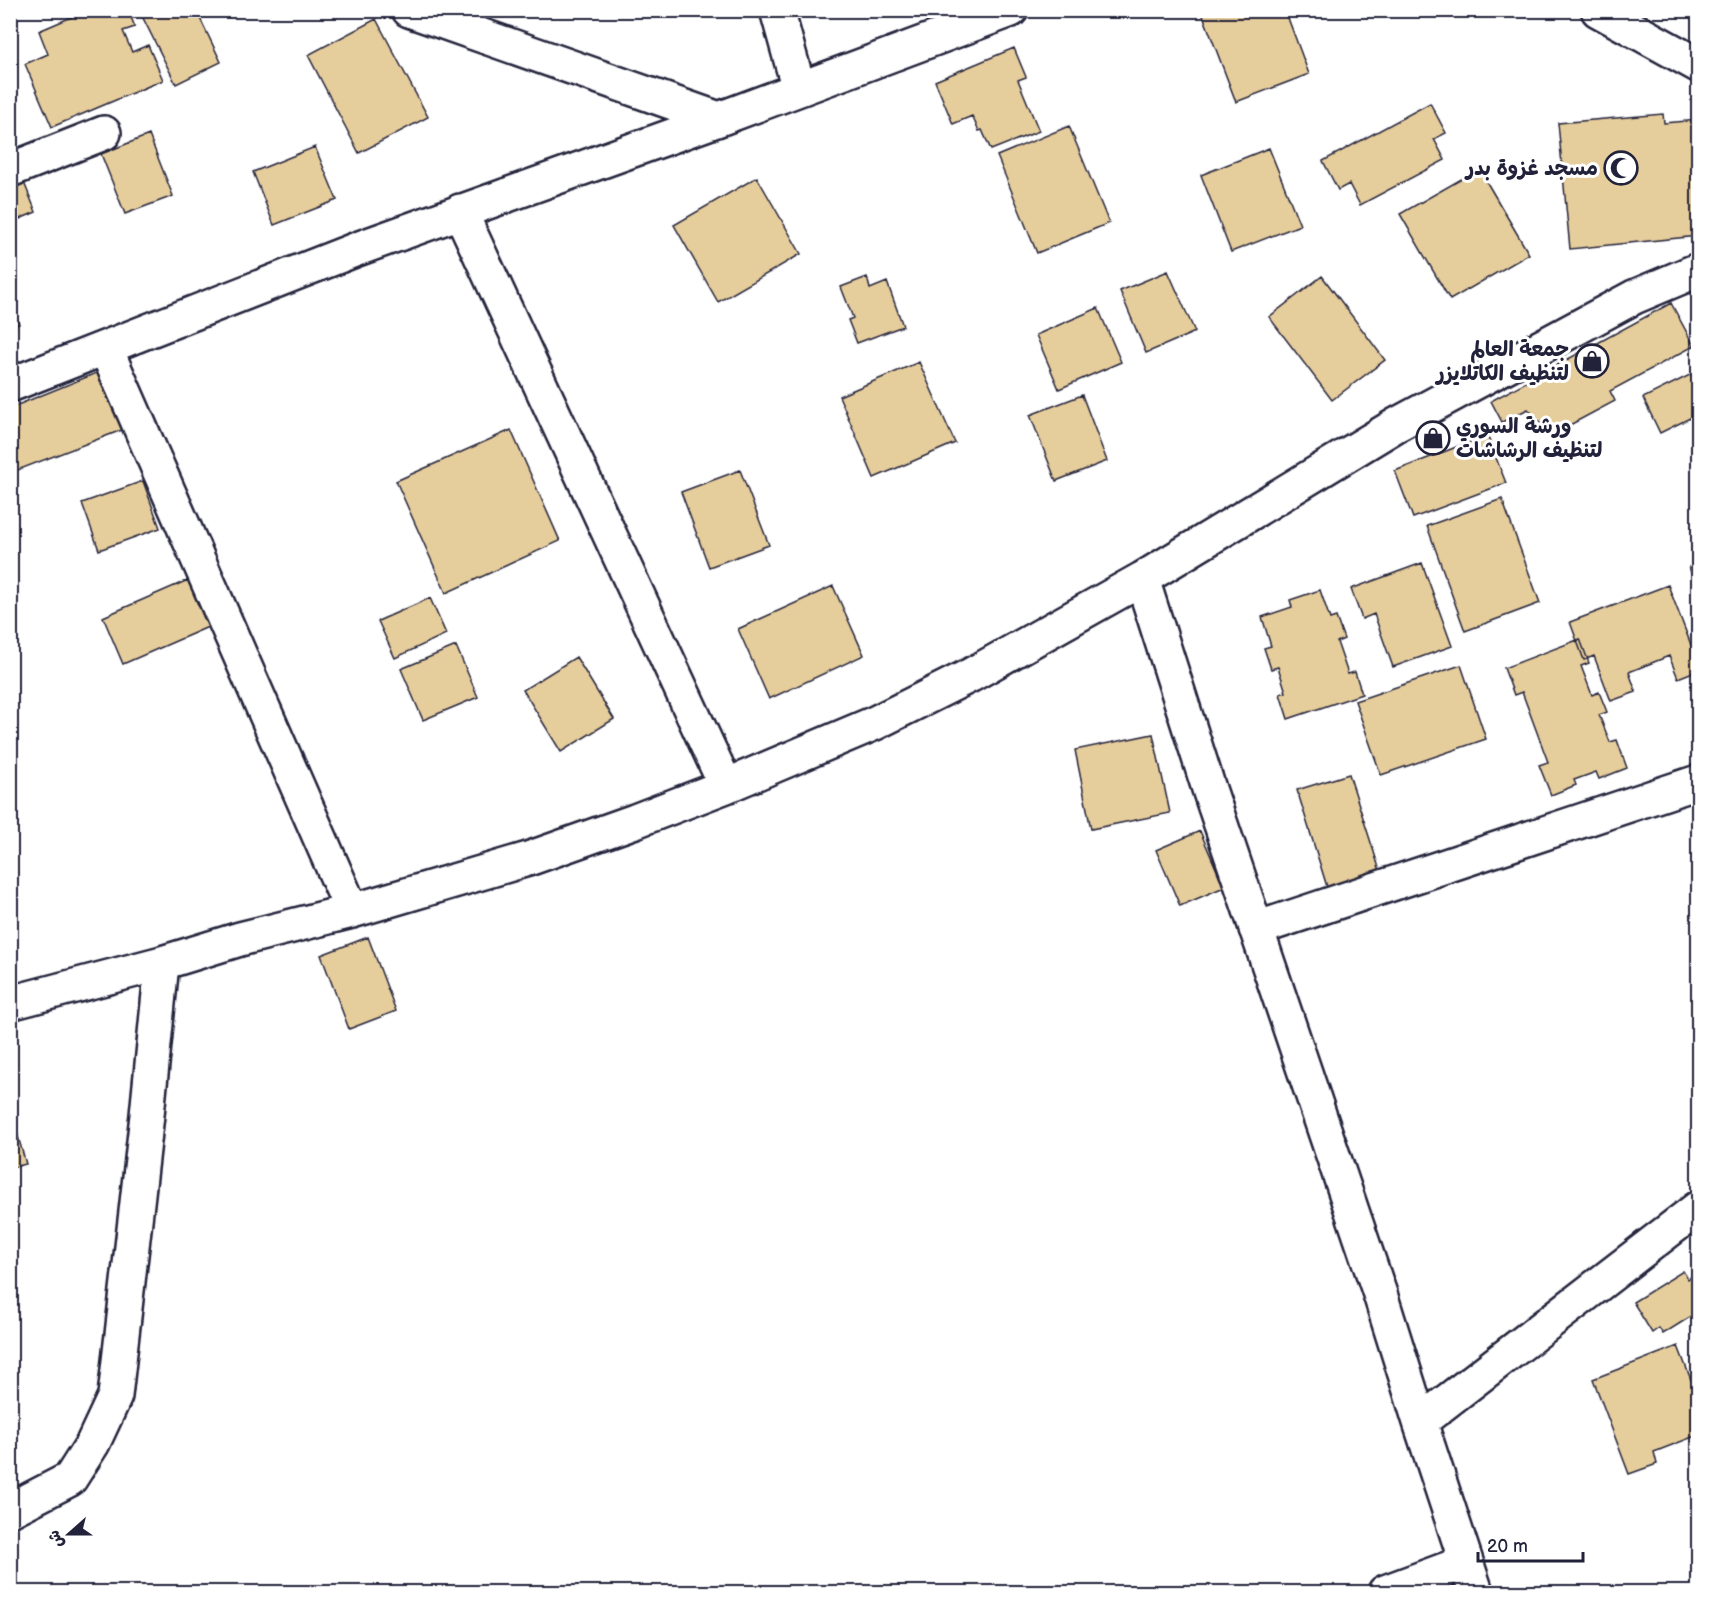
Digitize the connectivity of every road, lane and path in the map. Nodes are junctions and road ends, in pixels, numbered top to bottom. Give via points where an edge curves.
1 (409, 10) edge
2 (777, 10) edge
3 (1011, 10) edge
4 (1598, 10) edge
5 (1698, 65) edge
6 (799, 89) junction
7 (719, 119) junction
8 (105, 133) dead end
9 (10, 170) edge
10 (460, 211) junction
11 (1698, 270) edge
12 (106, 349) junction
13 (10, 385) edge
14 (1142, 579) junction
15 (1698, 782) edge
16 (726, 786) junction
17 (352, 911) junction
18 (1256, 928) junction
19 (162, 963) junction
20 (11, 1000) edge
21 (1698, 1208) edge
22 (1419, 1422) junction
23 (10, 1510) edge
24 (1466, 1562) junction
25 (1385, 1593) edge
26 (1476, 1593) edge

1 - 7 street
2 - 6 street
3 - 6 street
4 - 5 street
6 - 7 street
7 - 10 street
8 - 9 street
10 - 12 street
10 - 16 street
11 - 14 street via 1634,297 1396,425
12 - 13 street
12 - 17 street
14 - 16 street via 971,675 875,723
14 - 18 street
15 - 18 street
16 - 17 street via 528,859
17 - 19 street
18 - 22 street via 1380,1294
19 - 20 street
19 - 23 street via 115,1396 93,1443 70,1479
21 - 22 street
22 - 24 street
24 - 25 street
24 - 26 street

